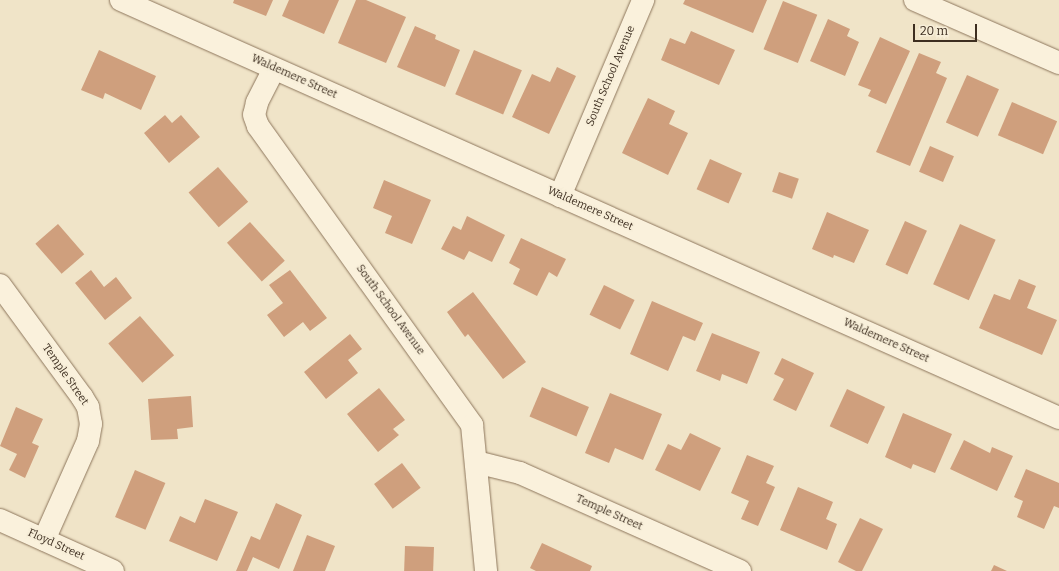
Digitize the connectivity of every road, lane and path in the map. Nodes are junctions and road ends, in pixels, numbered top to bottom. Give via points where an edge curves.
1 (121, 0) edge
2 (643, 0) edge
3 (915, 0) edge
4 (1059, 64) edge
5 (274, 69) junction
6 (560, 196) junction
7 (0, 285) edge
8 (1059, 418) edge
9 (476, 462) junction
10 (0, 520) edge
11 (44, 540) junction
12 (113, 571) edge
13 (486, 571) edge
14 (740, 571) edge

1 - 5 street, Waldemere Street
2 - 6 street, South School Avenue
3 - 4 street
5 - 6 street, Waldemere Street
5 - 9 street, South School Avenue via 257,102 254,115 258,126 469,419
6 - 8 street, Waldemere Street
7 - 11 street, Temple Street via 82,397 88,407 91,424 88,441
9 - 13 street, South School Avenue
9 - 14 street, Temple Street via 520,473
10 - 11 street, Floyd Street
11 - 12 street, Floyd Street

